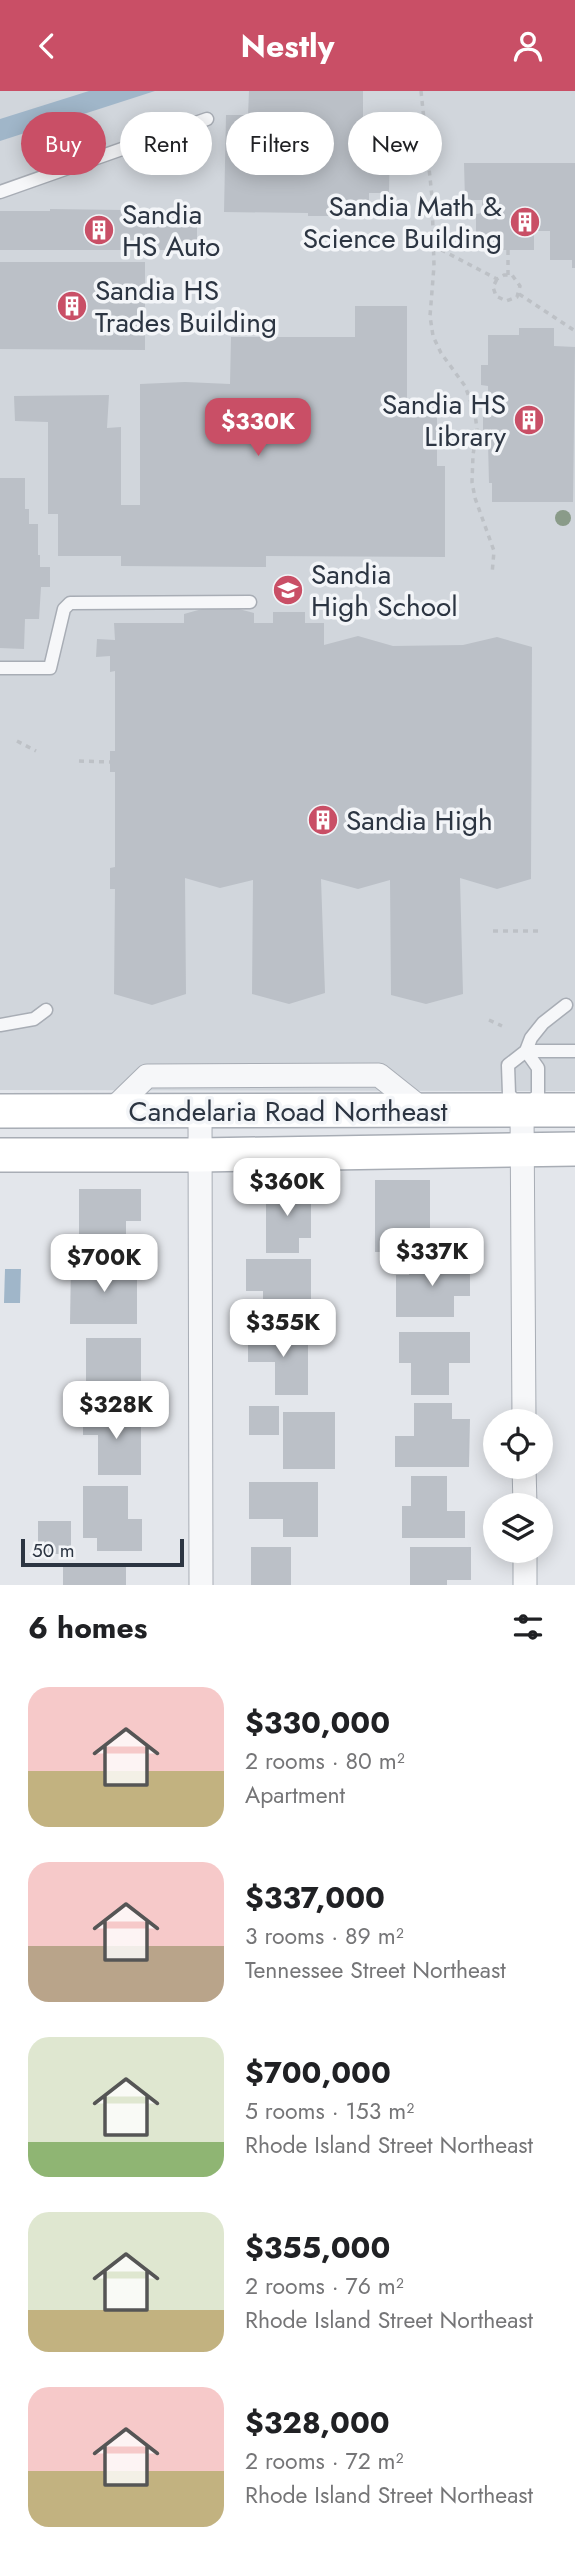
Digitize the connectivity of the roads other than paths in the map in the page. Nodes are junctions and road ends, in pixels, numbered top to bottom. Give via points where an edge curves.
1 (120, 150) edge
2 (0, 192) edge
3 (250, 602) dead end
4 (0, 668) edge
5 (566, 1005) dead end
6 (46, 1010) dead end
7 (0, 1025) edge
8 (526, 1051) junction
9 (575, 1051) edge
10 (423, 1110) junction
11 (522, 1110) junction
12 (575, 1110) edge
13 (0, 1111) edge
14 (111, 1111) junction
15 (200, 1111) junction
16 (521, 1149) junction
17 (575, 1149) edge
18 (0, 1155) edge
19 (200, 1155) junction
20 (524, 1409) edge
21 (525, 1563) edge
22 (201, 1585) edge
23 (525, 1585) edge

1 - 2 lane
3 - 4 lane via 70,603 50,667
5 - 8 lane via 543,1023
6 - 7 lane via 34,1019
8 - 9 lane
8 - 11 lane via 538,1068 538,1095
8 - 11 lane via 508,1065 509,1094
10 - 11 main road, Candelaria Road Northeast
10 - 14 street via 379,1075 147,1076
10 - 15 main road, Candelaria Road Northeast
11 - 12 main road, Candelaria Road Northeast
11 - 16 street
13 - 14 main road, Candelaria Road Northeast
14 - 15 main road, Candelaria Road Northeast
15 - 19 street
16 - 17 main road, Candelaria Road Northeast
16 - 19 main road, Candelaria Road Northeast
16 - 20 street
18 - 19 main road, Candelaria Road Northeast
19 - 22 street
21 - 23 street

